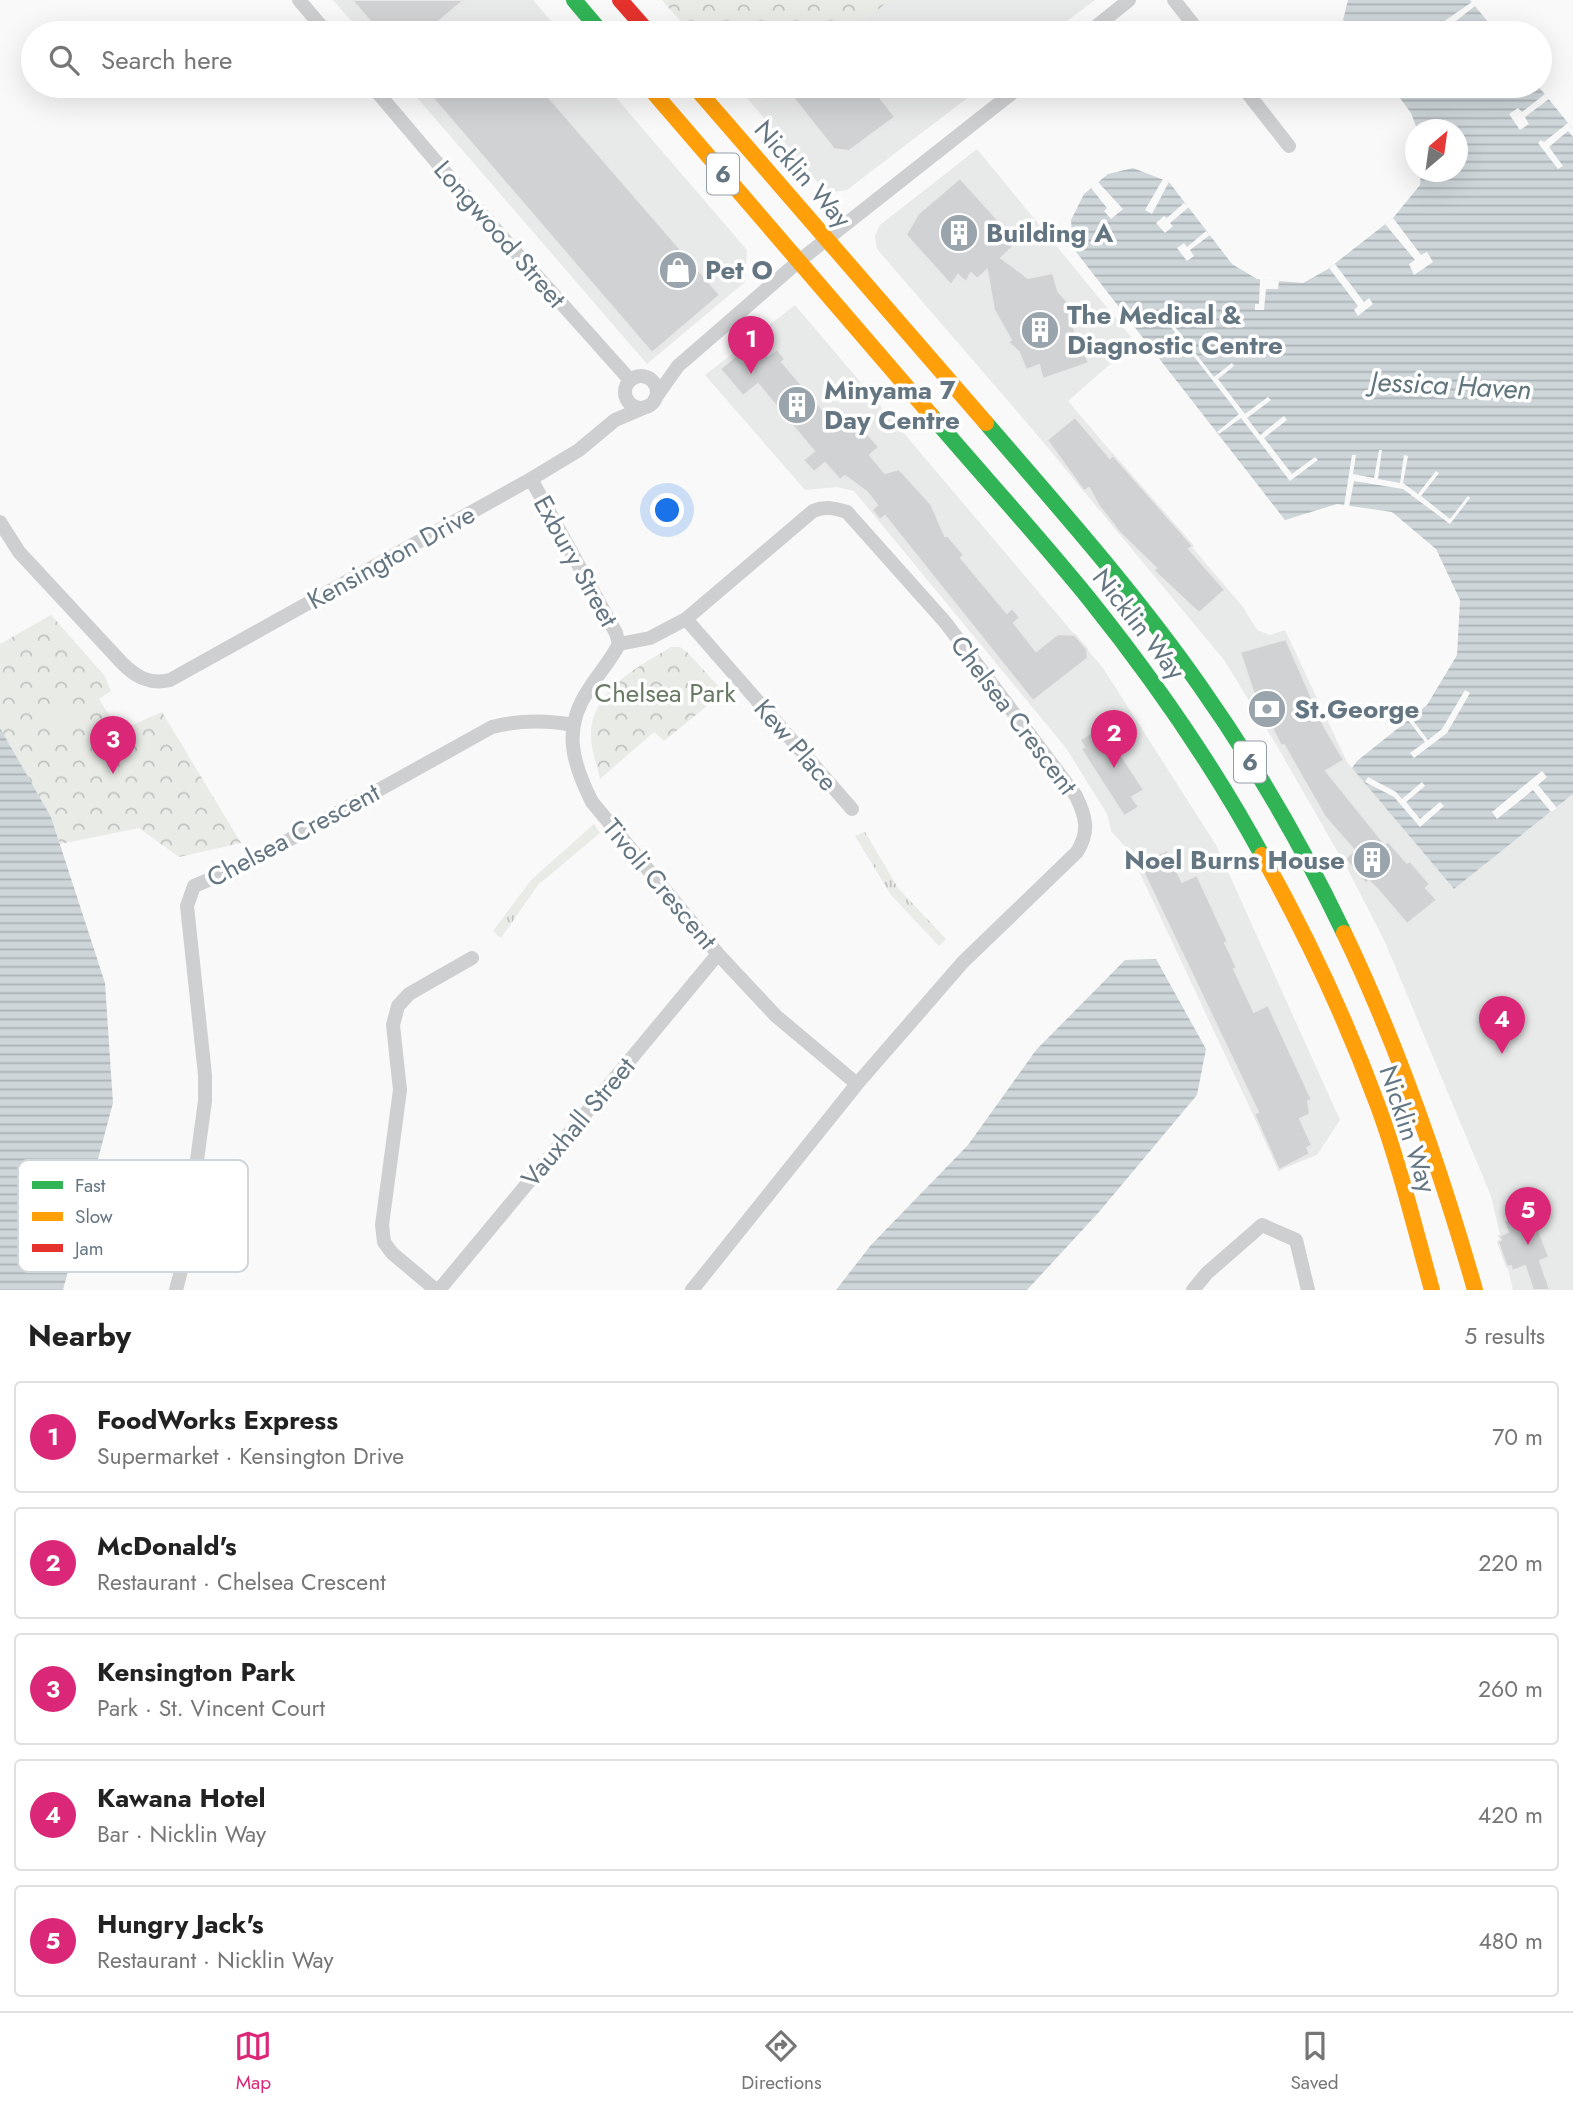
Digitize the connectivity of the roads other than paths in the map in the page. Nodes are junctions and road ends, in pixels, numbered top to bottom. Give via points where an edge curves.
1 (299, 0) edge
2 (574, 0) edge
3 (620, 0) edge
4 (1129, 0) edge
5 (1174, 0) edge
6 (317, 21) edge
7 (592, 21) edge
8 (638, 21) edge
9 (1102, 21) edge
10 (1191, 21) edge
11 (382, 98) edge
12 (658, 98) edge
13 (704, 98) edge
14 (1006, 98) edge
15 (1251, 98) edge
16 (1289, 146) dead end
17 (827, 239) junction
18 (799, 261) junction
19 (678, 366) junction
20 (647, 377) junction
21 (630, 380) junction
22 (626, 399) junction
23 (652, 402) junction
24 (615, 420) junction
25 (531, 479) junction
26 (0, 522) edge
27 (686, 619) junction
28 (619, 644) junction
29 (574, 725) junction
30 (852, 809) dead end
31 (718, 954) junction
32 (472, 958) dead end
33 (857, 1084) junction
34 (197, 1160) edge
35 (181, 1272) edge
36 (176, 1290) edge
37 (438, 1290) edge
38 (692, 1290) edge
39 (1193, 1290) edge
40 (1308, 1290) edge
41 (1432, 1290) edge
42 (1475, 1290) edge

1 - 6 street
2 - 7 highway
3 - 8 highway
4 - 9 street
5 - 10 street
11 - 21 street, Longwood Street
12 - 18 highway, Nicklin Way / 6
13 - 17 highway, Nicklin Way / 6
14 - 17 street
15 - 16 street
17 - 18 street
17 - 42 highway, Nicklin Way / 6 via 1132,595 1201,687 1267,788 1318,879 1386,1022 1430,1139
18 - 19 street
18 - 41 highway, Nicklin Way / 6 via 1089,599 1168,702 1226,790 1280,884 1335,999 1378,1108
19 - 20 street
19 - 23 street
20 - 21 street
20 - 23 street via 655,386
21 - 22 street
22 - 23 street via 635,407
22 - 24 street, Kensington Drive
23 - 24 street, Kensington Drive
24 - 25 street, Kensington Drive via 579,450
25 - 26 street, Kensington Drive via 160,682 145,680 122,663 19,552
25 - 28 street, Exbury Street
27 - 28 street, Chelsea Crescent via 650,638
27 - 30 street, Kew Place
27 - 33 street, Chelsea Crescent via 813,511 834,508 847,512 944,622 1083,811 1087,827 1077,852 963,962
28 - 29 street, Tivoli Crescent via 588,690
29 - 31 street, Tivoli Crescent via 572,746 578,773 592,802
29 - 34 street, Chelsea Crescent via 514,721 492,727 242,866 194,886 187,906 205,1075
31 - 33 street, Tivoli Crescent via 776,1016
31 - 37 street, Vauxhall Street
32 - 37 street via 410,994 398,1006 394,1025 400,1090 382,1225 384,1242
33 - 38 street, Chelsea Crescent
35 - 36 street, Chelsea Crescent
39 - 40 street via 1262,1225 1296,1240

